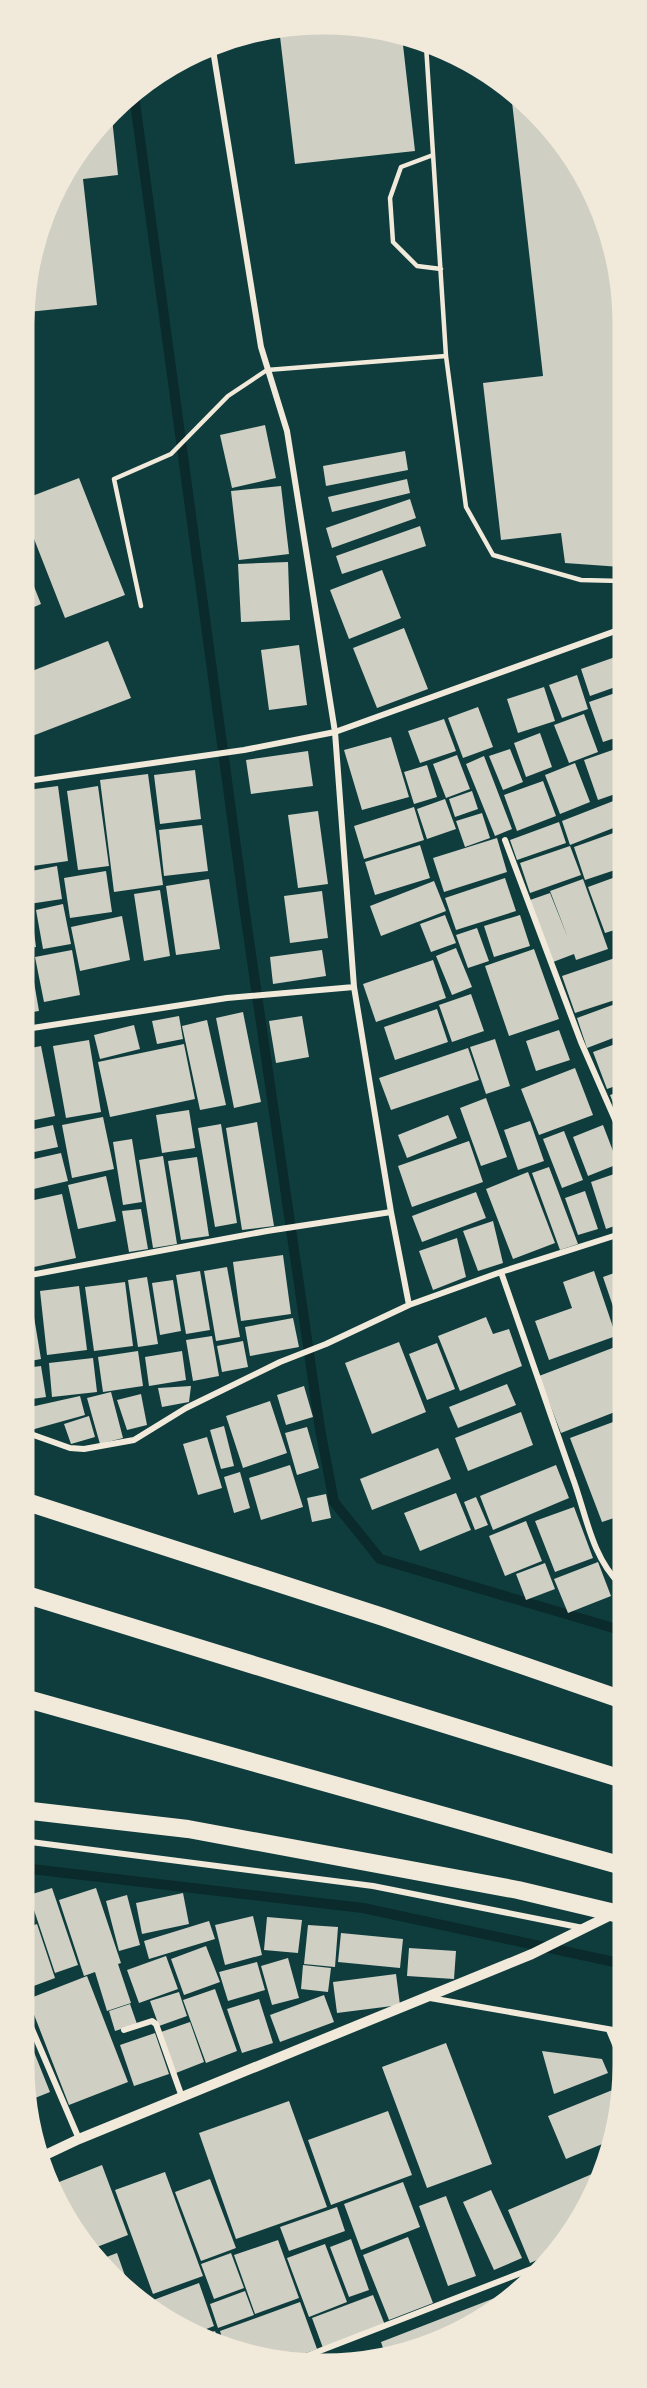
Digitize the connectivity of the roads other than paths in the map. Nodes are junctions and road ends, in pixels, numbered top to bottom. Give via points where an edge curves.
1 (426, 52) edge
2 (214, 54) edge
3 (434, 155) junction
4 (441, 269) junction
5 (446, 356) junction
6 (267, 370) junction
7 (614, 581) edge
8 (141, 606) dead end
9 (614, 631) edge
10 (335, 732) junction
11 (33, 780) edge
12 (505, 840) dead end
13 (354, 987) junction
14 (33, 1028) edge
15 (614, 1115) edge
16 (391, 1212) junction
17 (614, 1236) edge
18 (501, 1272) junction
19 (33, 1275) edge
20 (409, 1305) junction
21 (33, 1435) edge
22 (33, 1504) edge
23 (614, 1579) edge
24 (33, 1597) edge
25 (614, 1697) edge
26 (33, 1701) edge
27 (614, 1776) edge
28 (33, 1811) edge
29 (33, 1841) edge
30 (614, 1864) edge
31 (614, 1912) edge
32 (614, 1915) edge
33 (583, 1928) junction
34 (427, 1997) junction
35 (609, 2030) junction
36 (614, 2030) edge
37 (33, 2031) edge
38 (124, 2031) dead end
39 (614, 2042) edge
40 (182, 2097) junction
41 (79, 2139) junction
42 (47, 2154) edge
43 (529, 2270) edge
44 (311, 2354) edge

1 - 3 lane
2 - 6 street
3 - 4 lane
3 - 4 lane via 402,167 390,198 393,242 417,266
4 - 5 lane
5 - 6 lane
5 - 7 lane via 466,507 493,555 581,580
6 - 8 lane via 228,396 171,454 114,479
6 - 10 street via 287,431
9 - 10 street
10 - 11 street via 244,750
10 - 13 street
12 - 15 street via 581,1042
13 - 14 street via 227,998
13 - 16 street
16 - 19 street
16 - 20 street
17 - 18 street
18 - 20 street
18 - 23 street via 595,1549
20 - 21 street via 186,1408 134,1440 84,1449
22 - 25 highway
24 - 27 highway
26 - 30 highway
28 - 31 highway via 188,1829 518,1890
29 - 33 street via 373,1886
32 - 33 street
33 - 34 street
34 - 35 street
34 - 40 street
35 - 36 street
35 - 39 street
37 - 41 street
38 - 40 street via 152,2021 156,2024
40 - 41 street
41 - 42 street
43 - 44 street

